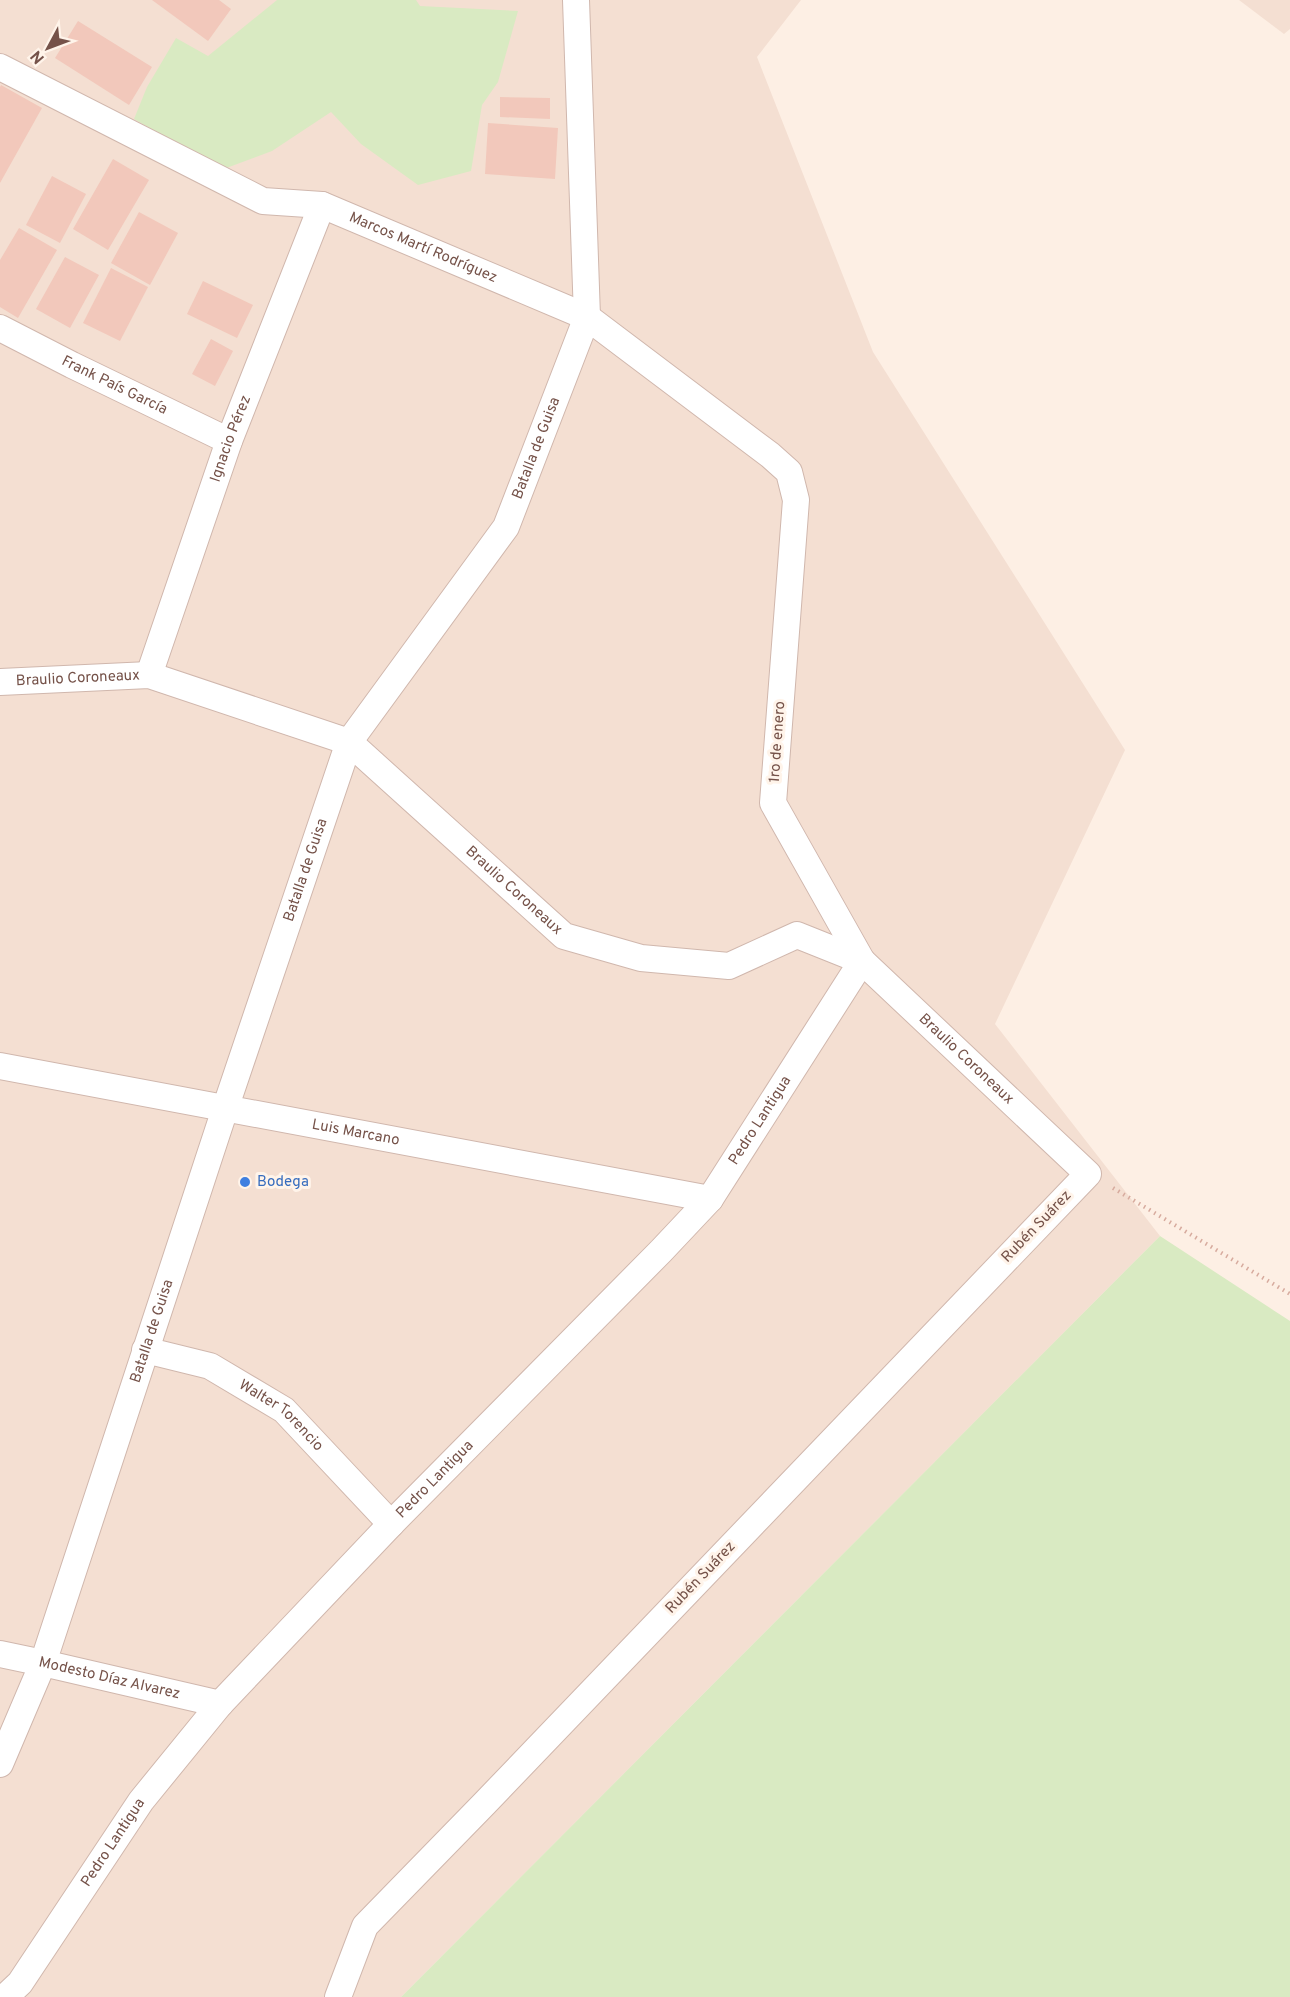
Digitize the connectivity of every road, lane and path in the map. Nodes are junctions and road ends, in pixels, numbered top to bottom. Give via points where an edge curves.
1 (576, 0) edge
2 (0, 67) edge
3 (322, 206) junction
4 (587, 317) junction
5 (0, 328) edge
6 (229, 441) junction
7 (796, 500) joint
8 (149, 675) junction
9 (2, 689) edge
10 (349, 742) junction
11 (862, 961) junction
12 (0, 1066) edge
13 (225, 1109) junction
14 (1089, 1174) junction
15 (710, 1199) junction
16 (1290, 1294) edge
17 (145, 1350) junction
18 (391, 1524) junction
19 (0, 1654) edge
20 (43, 1662) junction
21 (220, 1704) junction
22 (0, 1764) edge
23 (5, 1997) edge
24 (338, 1997) edge

1 - 4 street, Batalla de Guisa
2 - 3 street, Marcos Martí Rodríguez via 263,201
3 - 4 street, Marcos Martí Rodríguez
3 - 6 street, Ignacio Pérez
4 - 7 street, Marcos Martí Rodríguez via 770,455 789,472
4 - 10 street, Batalla de Guisa via 506,527
5 - 6 street, Frank País García
6 - 8 street, Ignacio Pérez
7 - 11 street, 1ro de enero via 773,803
8 - 9 street, Braulio Coroneaux
8 - 10 street, Braulio Coroneaux
10 - 11 street, Braulio Coroneaux via 564,936 640,958 729,966 796,935
10 - 13 street, Batalla de Guisa
11 - 14 street, Braulio Coroneaux
11 - 15 street, Pedro Lantigua
12 - 13 street, Luis Marcano
13 - 15 street, Luis Marcano
13 - 17 street, Batalla de Guisa
14 - 16 path
14 - 24 street, Rubén Suárez via 364,1926
15 - 18 street, Pedro Lantigua
17 - 18 street, Walter Torencio via 210,1366 284,1410
17 - 20 street, Batalla de Guisa
18 - 21 street, Pedro Lantigua
19 - 20 street, Modesto Díaz Alvarez
20 - 21 street, Modesto Díaz Alvarez
20 - 22 street, Batalla de Guisa
21 - 23 street, Pedro Lantigua via 141,1801 20,1983

